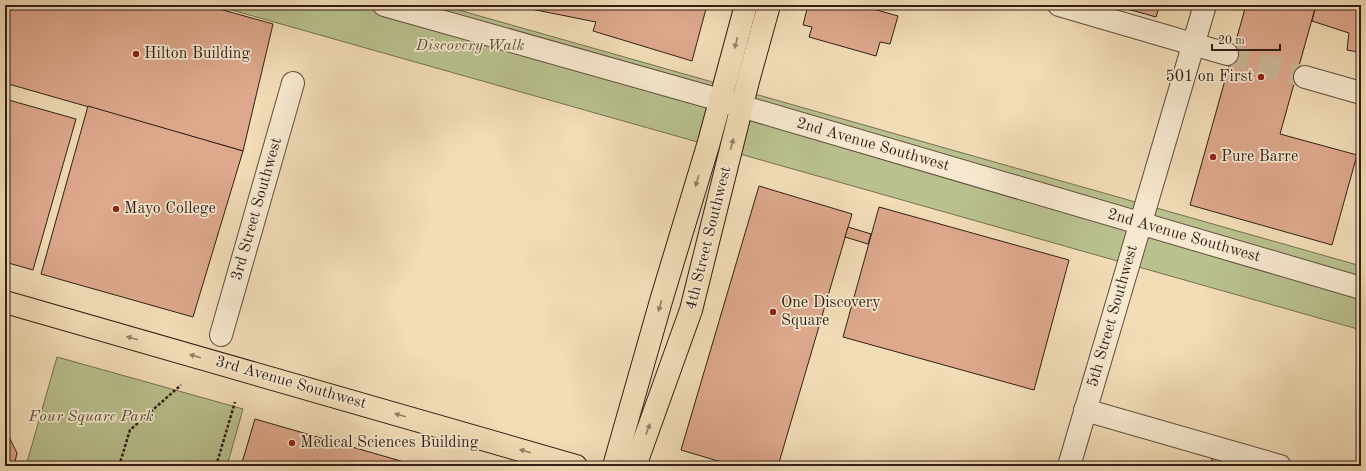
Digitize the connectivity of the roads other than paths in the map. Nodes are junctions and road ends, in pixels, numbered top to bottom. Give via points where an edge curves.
1 (384, 5) edge
2 (746, 5) edge
3 (769, 5) edge
4 (1059, 5) edge
5 (1206, 5) edge
6 (1194, 43) junction
7 (1227, 54) tunnel mouth
8 (1305, 77) tunnel mouth
9 (293, 83) dead end
10 (1361, 93) edge
11 (720, 100) junction
12 (742, 107) junction
13 (1140, 223) junction
14 (1361, 288) edge
15 (5, 302) edge
16 (221, 335) dead end
17 (1085, 410) junction
18 (576, 466) edge
19 (614, 466) edge
20 (635, 466) edge
21 (1069, 466) edge
22 (1280, 466) edge

1 - 11 street, 2nd Avenue Southwest
2 -> 11 main road, 4th Street Southwest
3 - 12 main road, 4th Street Southwest
4 - 6 street
5 - 6 street, 5th Street Southwest
6 - 7 street
6 - 13 street, 5th Street Southwest
8 - 10 street
9 - 16 street, 3rd Street Southwest
11 - 12 street, 2nd Avenue Southwest
11 -> 19 main road, 4th Street Southwest
12 - 13 street, 2nd Avenue Southwest
20 -> 12 main road, 4th Street Southwest via 691,310
13 - 14 street, 2nd Avenue Southwest
13 - 17 street, 5th Street Southwest
18 -> 15 main road, 3rd Avenue Southwest
17 - 21 street, 5th Street Southwest
17 - 22 street

